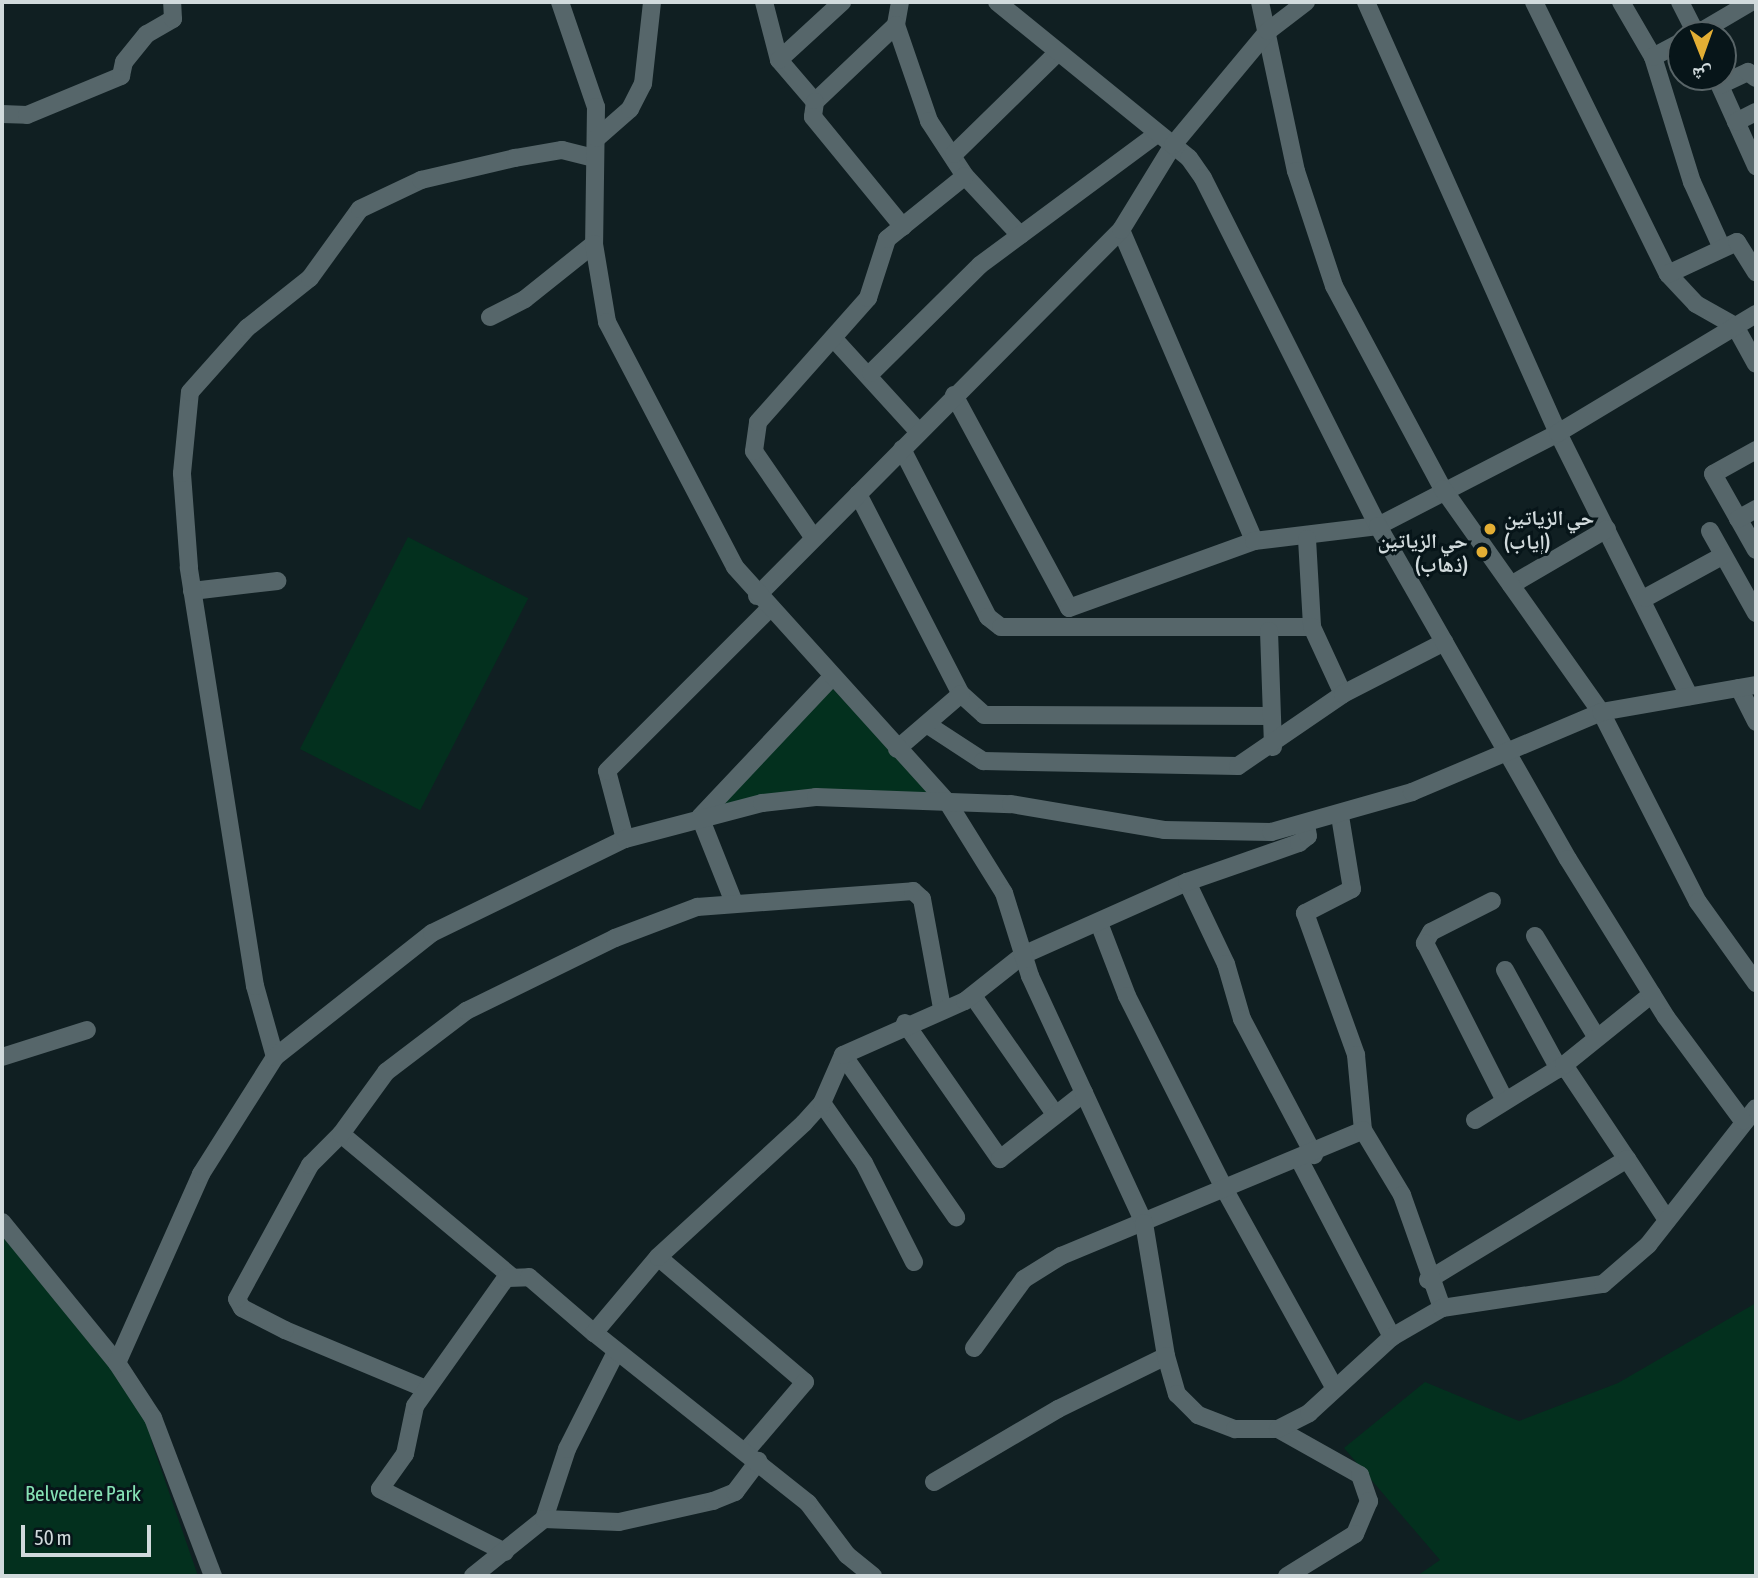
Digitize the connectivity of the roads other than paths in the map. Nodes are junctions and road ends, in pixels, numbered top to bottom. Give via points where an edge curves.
1 (172, 2) edge
2 (559, 2) edge
3 (652, 2) edge
4 (764, 2) edge
5 (842, 2) edge
6 (900, 2) edge
7 (997, 2) edge
8 (1260, 2) edge
9 (1306, 2) edge
10 (1366, 2) edge
11 (1534, 2) edge
12 (1621, 2) edge
13 (1680, 2) edge
14 (1751, 2) edge
15 (1689, 21) edge
16 (1719, 21) edge
17 (895, 25) junction
18 (1268, 32) junction
19 (1667, 50) edge
20 (1057, 53) junction
21 (1653, 57) junction
22 (779, 60) junction
23 (1737, 75) edge
24 (1756, 78) edge
25 (1722, 91) edge
26 (815, 102) junction
27 (1756, 112) edge
28 (2, 114) edge
29 (1736, 122) junction
30 (1157, 134) junction
31 (597, 138) junction
32 (1173, 145) junction
33 (954, 154) junction
34 (595, 158) junction
35 (1756, 166) edge
36 (965, 176) junction
37 (903, 227) junction
38 (1121, 230) junction
39 (1020, 235) junction
40 (594, 244) junction
41 (1721, 246) junction
42 (1756, 272) edge
43 (1668, 274) junction
44 (1756, 314) edge
45 (490, 317) dead end
46 (1735, 326) junction
47 (834, 339) junction
48 (1756, 364) edge
49 (871, 373) junction
50 (954, 395) junction
51 (918, 431) junction
52 (1558, 433) junction
53 (902, 449) junction
54 (1756, 450) edge
55 (1443, 489) junction
56 (858, 494) junction
57 (1756, 509) edge
58 (1738, 519) junction
59 (1378, 526) junction
60 (1607, 529) junction
61 (1710, 531) dead end
62 (813, 537) junction
63 (1307, 539) junction
64 (1254, 541) junction
65 (1756, 550) edge
66 (1722, 556) junction
67 (277, 581) dead end
68 (1511, 585) junction
69 (192, 591) junction
70 (1645, 598) junction
71 (763, 603) junction
72 (1064, 607) junction
73 (1756, 614) edge
74 (1312, 627) junction
75 (1051, 628) junction
76 (1269, 631) junction
77 (1444, 642) junction
78 (831, 678) junction
79 (1748, 686) edge
80 (961, 694) junction
81 (1343, 694) junction
82 (1689, 695) junction
83 (1601, 712) junction
84 (1271, 716) junction
85 (1756, 722) edge
86 (928, 725) junction
87 (1273, 747) junction
88 (897, 749) junction
89 (1509, 752) junction
90 (948, 803) junction
91 (1340, 816) junction
92 (700, 817) junction
93 (1306, 825) junction
94 (625, 839) junction
95 (1187, 882) junction
96 (733, 900) junction
97 (1492, 901) dead end
98 (1098, 923) junction
99 (1535, 936) dead end
100 (1023, 955) junction
101 (1504, 970) dead end
102 (1756, 983) edge
103 (1652, 994) junction
104 (973, 996) junction
105 (942, 1008) junction
106 (905, 1023) junction
107 (87, 1030) dead end
108 (1597, 1038) junction
109 (843, 1055) junction
110 (2, 1057) edge
111 (275, 1057) junction
112 (1562, 1067) junction
113 (1084, 1093) junction
114 (1504, 1099) junction
115 (821, 1103) junction
116 (1756, 1108) edge
117 (1055, 1114) junction
118 (1475, 1120) dead end
119 (1743, 1121) junction
120 (1363, 1130) junction
121 (341, 1134) junction
122 (1307, 1158) junction
123 (1627, 1158) junction
124 (1226, 1192) junction
125 (956, 1217) dead end
126 (1667, 1220) junction
127 (2, 1222) edge
128 (1144, 1223) junction
129 (658, 1256) junction
130 (914, 1262) dead end
131 (511, 1276) junction
132 (1428, 1280) junction
133 (1442, 1308) junction
134 (594, 1333) junction
135 (1392, 1337) junction
136 (974, 1348) dead end
137 (615, 1354) junction
138 (1166, 1356) junction
139 (117, 1363) junction
140 (426, 1389) junction
141 (1335, 1389) junction
142 (1278, 1429) junction
143 (752, 1456) junction
144 (934, 1482) dead end
145 (544, 1519) junction
146 (505, 1552) junction
147 (214, 1576) edge
148 (473, 1576) edge
149 (873, 1576) edge
150 (1287, 1576) edge

1 - 28 street via 173,19 146,34 124,62 121,76 27,115
2 - 31 street via 587,73
3 - 31 street via 643,84 630,108
4 - 22 street
5 - 22 street
6 - 17 street
7 - 20 street
8 - 18 street
9 - 18 street
10 - 52 street
11 - 43 street
12 - 21 street
13 - 15 street
14 - 16 street
17 - 26 street
17 - 33 street via 929,121
18 - 32 street
18 - 55 street via 1282,117 1319,251
19 - 21 street
20 - 30 street
20 - 33 street
21 - 41 street via 1692,182
22 - 26 street
23 - 24 street via 1748,72
25 - 29 street
26 - 37 street via 813,117
27 - 29 street
29 - 35 street
30 - 32 street
30 - 39 street
31 - 34 street
32 - 38 street
32 - 59 street via 1203,178
33 - 36 street
34 - 40 street
34 - 69 street via 562,150 514,158 421,180 360,209 310,278 215,359 190,392 184,426
36 - 37 street
36 - 39 street
37 - 47 street via 887,239 868,298
38 - 50 street
38 - 64 street
39 - 49 street via 934,305
40 - 45 street via 525,299
40 - 71 street via 607,322 735,567
41 - 42 street via 1744,246
41 - 43 street
43 - 46 street via 1696,304
44 - 46 street
46 - 48 street
46 - 52 street
47 - 49 street
47 - 62 street via 768,404 754,440 759,459
49 - 51 street
50 - 51 street
50 - 72 street
51 - 53 street
52 - 55 street
52 - 60 street
53 - 56 street
53 - 75 street via 988,617 1001,627
54 - 58 street via 1713,474
55 - 59 street
55 - 68 street
56 - 62 street
56 - 80 street
57 - 58 street
58 - 65 street
59 - 63 street
59 - 77 street
60 - 68 street
60 - 70 street
61 - 66 street
62 - 71 street
63 - 64 street
63 - 74 street
64 - 72 street
66 - 70 street
66 - 73 street
67 - 69 street
68 - 83 street
69 - 111 street via 255,986
70 - 82 street
71 - 78 street
71 - 94 street via 607,771
72 - 75 street via 1049,616
74 - 76 street
74 - 81 street
75 - 76 street
76 - 84 street
77 - 81 street
77 - 89 street
78 - 88 street
78 - 92 street
79 - 82 street
79 - 85 street
80 - 84 street via 984,715
80 - 86 street
81 - 87 street
82 - 83 street
83 - 89 street
83 - 102 street via 1698,902
84 - 87 street
86 - 87 street via 963,753 1005,763 1238,766
86 - 88 street
88 - 90 street
89 - 91 street
89 - 103 street
90 - 92 street via 816,797
90 - 93 street via 1012,804 1234,835
90 - 100 street via 1004,894
91 - 93 street
91 - 120 street via 1352,888 1305,913 1356,1055
92 - 94 street
92 - 96 street
93 - 95 street via 1308,836 1299,843
94 - 111 street via 432,933
95 - 98 street
95 - 122 street via 1226,964 1242,1018
96 - 105 street via 919,891
96 - 121 street via 615,937 466,1012 386,1072
97 - 114 street via 1431,932 1425,943
98 - 100 street
98 - 124 street via 1127,996
99 - 108 street
100 - 104 street
100 - 113 street
101 - 112 street
103 - 108 street
103 - 119 street
104 - 105 street
104 - 117 street
105 - 106 street
106 - 109 street
106 - 117 street via 1000,1159
107 - 110 street
108 - 112 street
109 - 115 street
109 - 125 street
111 - 139 street via 201,1174
112 - 114 street
112 - 123 street
113 - 117 street
113 - 128 street
114 - 118 street
115 - 129 street
115 - 130 street via 864,1163
116 - 119 street
119 - 126 street
120 - 122 street
120 - 132 street via 1402,1195
121 - 131 street
121 - 140 street via 310,1165 276,1218 237,1302
122 - 124 street
122 - 135 street
123 - 126 street
123 - 132 street
124 - 128 street
124 - 141 street
126 - 133 street via 1623,1272 1603,1284
127 - 139 street
128 - 136 street via 1061,1256 1024,1279
128 - 138 street
129 - 134 street
129 - 143 street via 805,1382
131 - 134 street via 529,1278
131 - 140 street via 493,1291
132 - 133 street
133 - 135 street
134 - 137 street
135 - 141 street
137 - 143 street
137 - 145 street via 567,1449
138 - 142 street via 1177,1394 1198,1415 1235,1429
138 - 144 street via 1058,1409
139 - 147 street via 153,1418
140 - 146 street via 400,1464 381,1494
141 - 142 street
142 - 150 street via 1360,1475 1369,1502 1355,1534
143 - 145 street via 735,1492 713,1501 619,1522
143 - 149 street via 807,1503 847,1555
145 - 146 street
146 - 148 street

